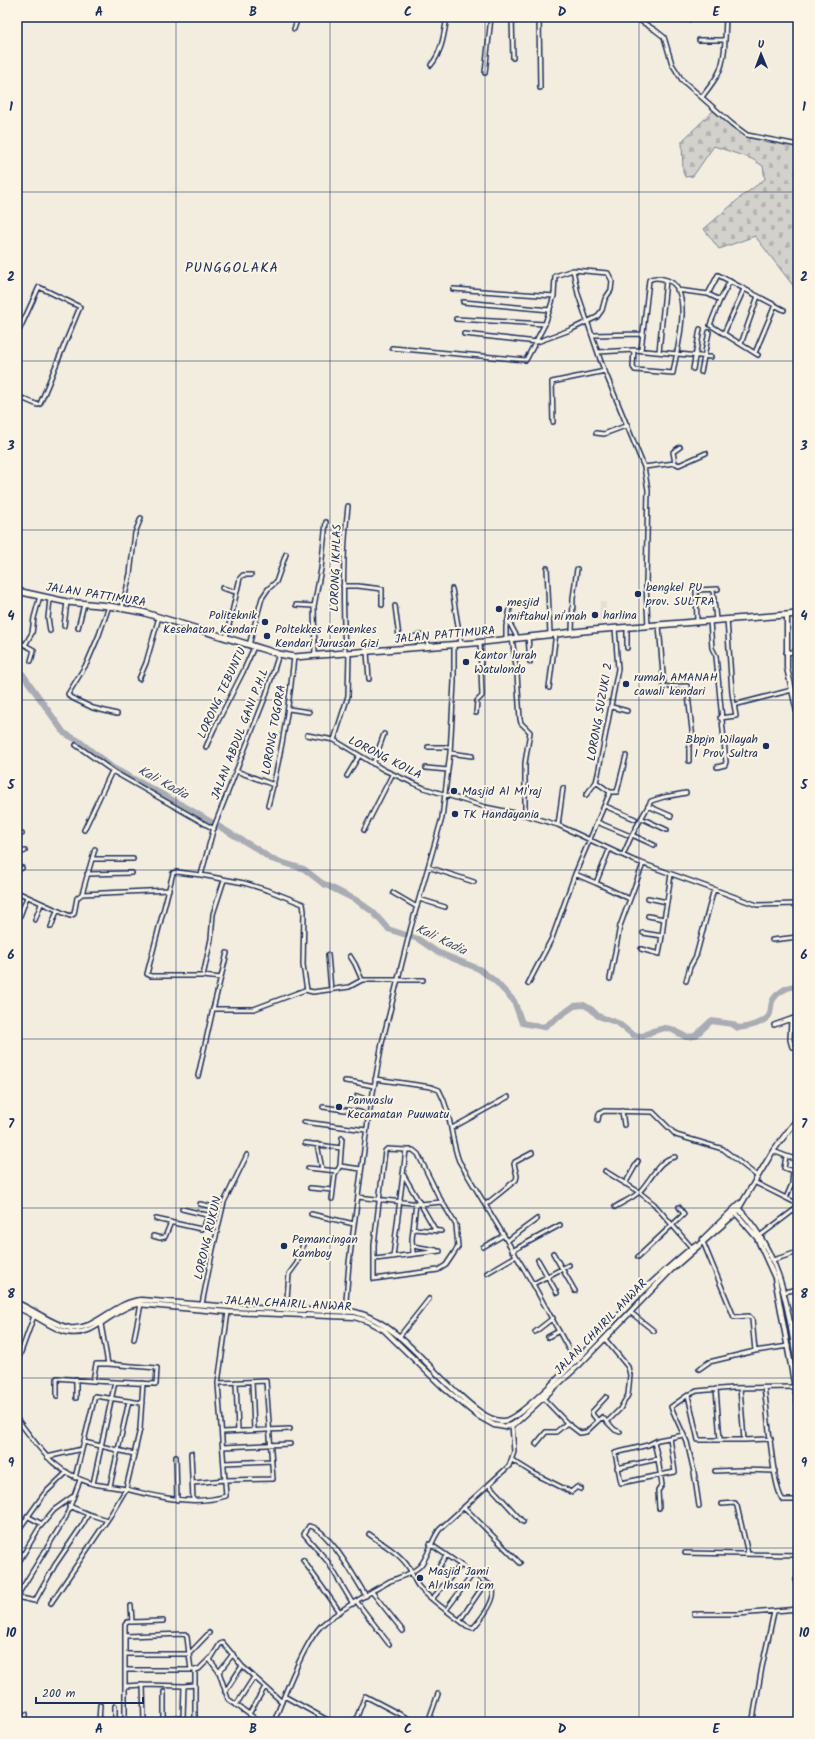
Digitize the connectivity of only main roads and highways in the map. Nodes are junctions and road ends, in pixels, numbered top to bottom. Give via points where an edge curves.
1 (17, 591) edge
2 (798, 614) edge
3 (787, 615) junction
4 (798, 716) edge
5 (798, 1118) edge
6 (738, 1208) junction
7 (734, 1212) junction
8 (702, 1241) junction
9 (17, 1303) edge
10 (189, 1305) junction
11 (17, 1308) edge
12 (345, 1313) junction
13 (798, 1369) edge
14 (449, 1385) junction
15 (445, 1389) junction
16 (542, 1397) junction
17 (798, 1404) edge

1 - 3 highway, JALAN PATTIMURA via 67,602 122,608 160,617 294,657
2 - 3 highway, JALAN PATTIMURA
3 - 4 main road via 788,674
5 - 6 main road, JALAN CHAIRIL ANWAR via 773,1151
6 - 7 main road, JALAN CHAIRIL ANWAR
6 - 13 main road via 761,1235 773,1260 784,1292
7 - 8 main road, JALAN CHAIRIL ANWAR
7 - 17 main road via 757,1238 775,1278
8 - 16 main road, JALAN CHAIRIL ANWAR via 580,1364
8 - 16 main road, JALAN CHAIRIL ANWAR via 670,1266 629,1305
9 - 10 main road, JALAN CHAIRIL ANWAR via 62,1325 74,1328 91,1324 129,1301
10 - 11 main road, JALAN CHAIRIL ANWAR via 128,1306 101,1324 84,1331 70,1332 60,1330
10 - 12 main road, JALAN CHAIRIL ANWAR
10 - 12 main road, JALAN CHAIRIL ANWAR via 228,1312
12 - 14 main road, JALAN CHAIRIL ANWAR via 355,1312 382,1322
12 - 15 main road, JALAN CHAIRIL ANWAR via 367,1320 384,1330
14 - 15 main road
14 - 16 main road, JALAN CHAIRIL ANWAR via 483,1414 502,1422 514,1418
15 - 16 main road, JALAN CHAIRIL ANWAR via 478,1416 499,1426 512,1425

